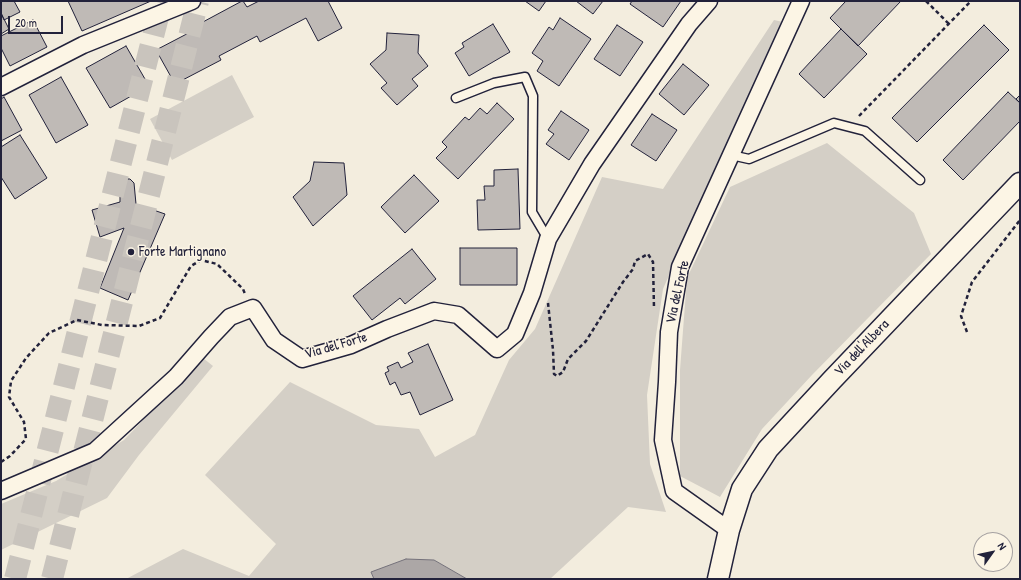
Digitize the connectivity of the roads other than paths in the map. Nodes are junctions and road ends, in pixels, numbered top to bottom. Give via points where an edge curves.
1 (192, 1) edge
2 (709, 1) edge
3 (801, 1) edge
4 (1, 87) edge
5 (456, 98) dead end
6 (731, 155) junction
7 (920, 180) dead end
8 (1020, 183) edge
9 (548, 239) junction
10 (1, 491) edge
11 (729, 530) junction
12 (718, 579) edge

1 - 4 street via 83,45
2 - 9 street, Via del Forte via 689,24 592,164
3 - 6 street, Via del Forte
5 - 9 lane via 494,83 524,77 533,96 532,212
6 - 7 lane via 749,159 834,123 865,131
6 - 11 street, Via del Forte via 680,267 669,332 663,440 674,491
8 - 11 street, Via dell'Albera via 768,449 742,489
9 - 10 street, Via del Forte via 532,293 515,334 496,349 458,315 434,311 351,345 302,359 274,340 253,308 230,317 176,377 95,451
11 - 12 street, Via dell'Albera

